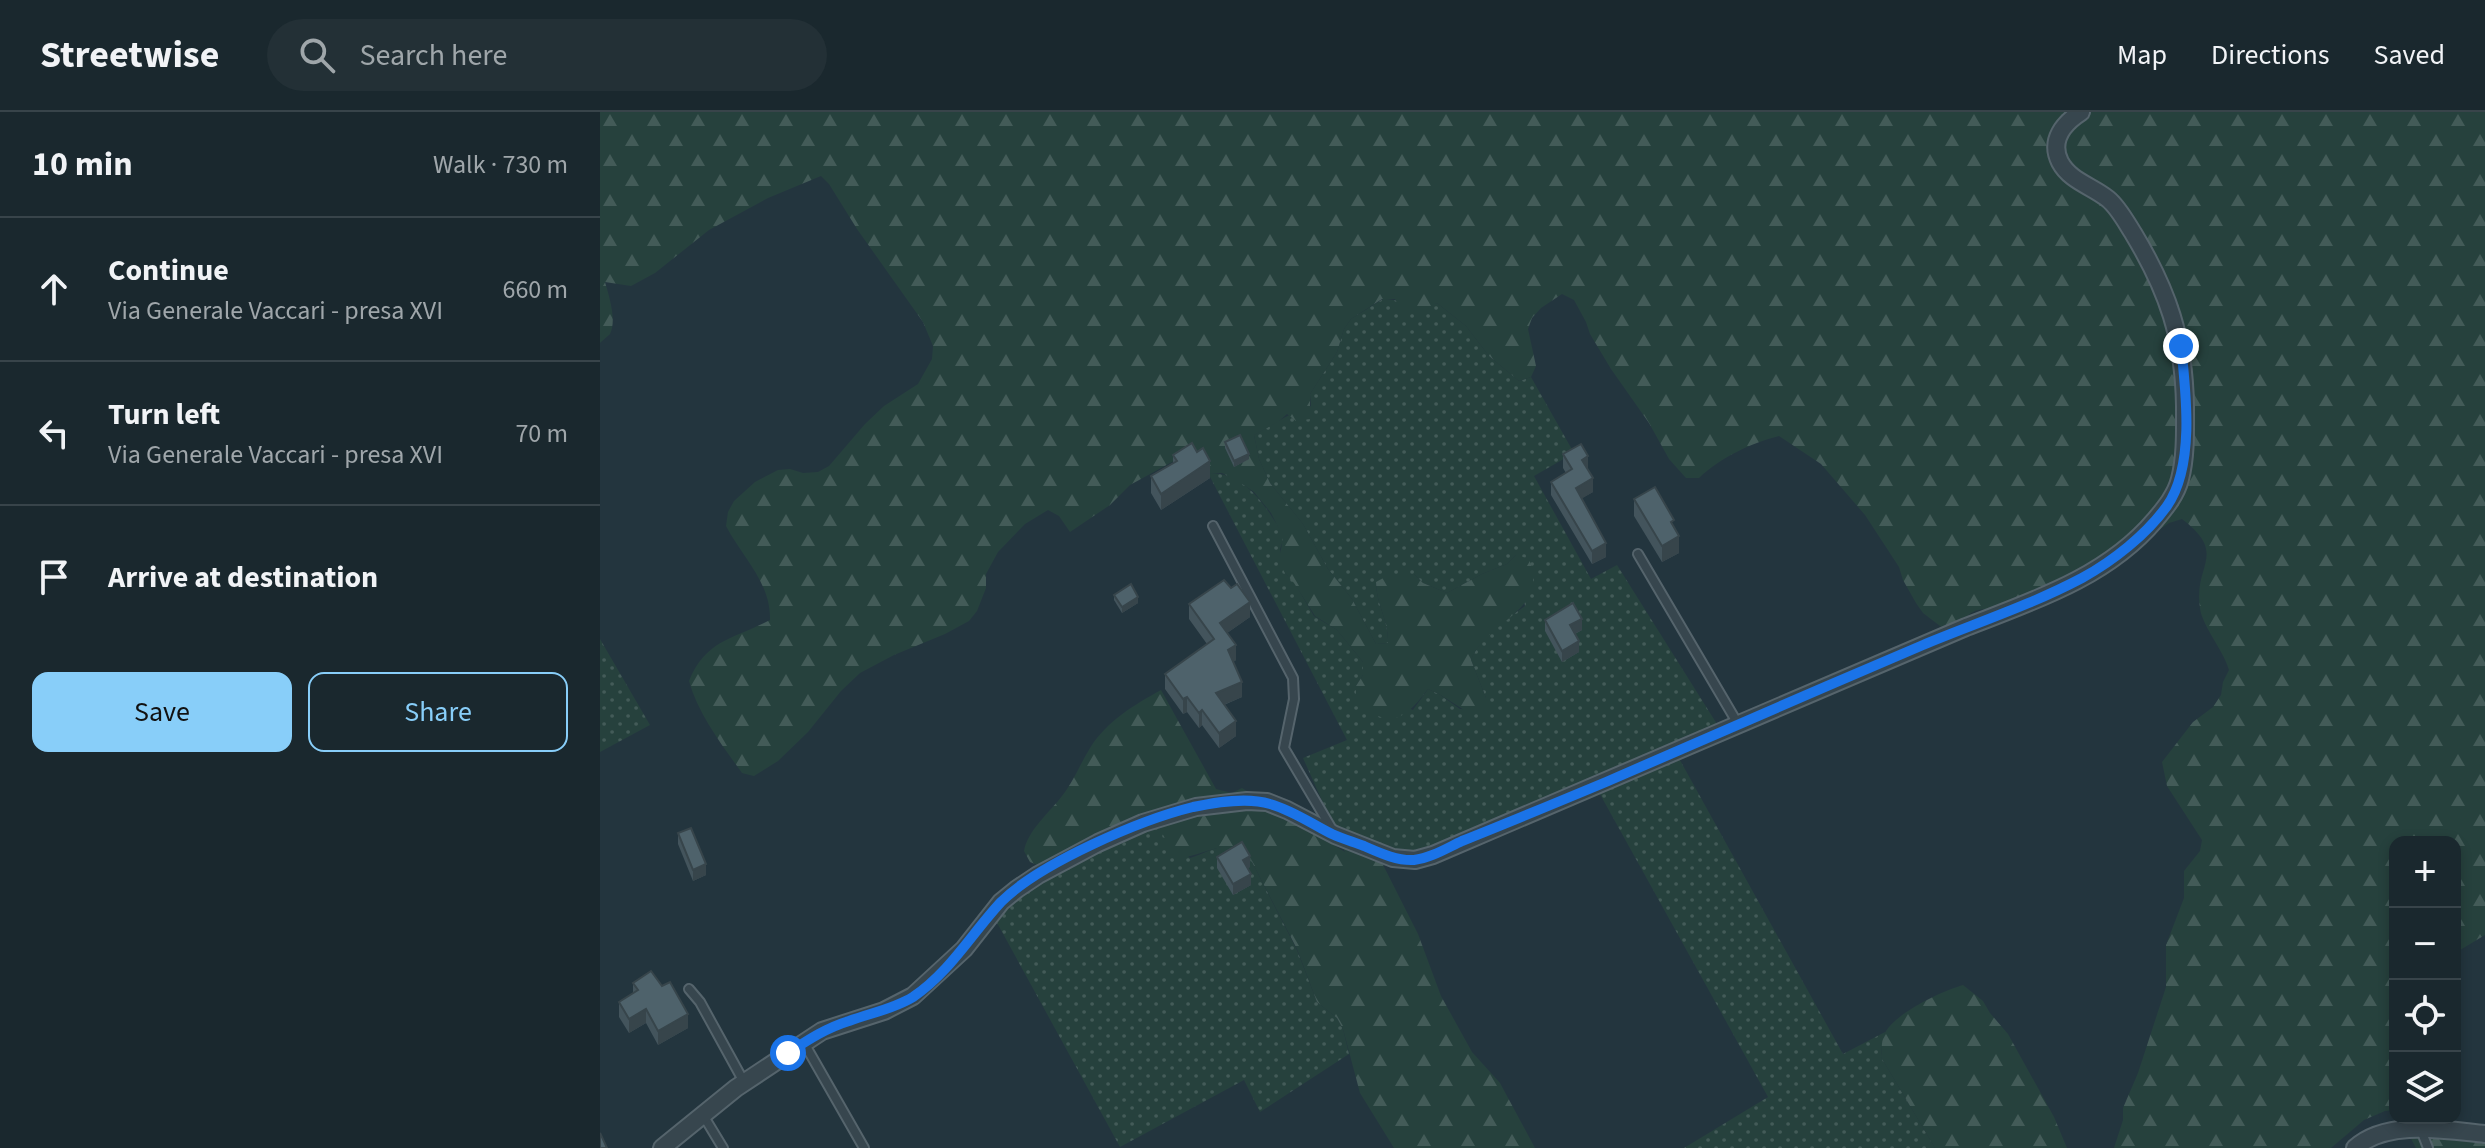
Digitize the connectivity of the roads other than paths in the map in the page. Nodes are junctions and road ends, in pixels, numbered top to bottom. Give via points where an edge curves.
1 (2081, 112) edge
2 (1213, 526) dead end
3 (1638, 554) dead end
4 (1738, 725) junction
5 (1335, 835) junction
6 (689, 989) dead end
7 (804, 1043) junction
8 (745, 1082) junction
9 (702, 1114) junction
10 (2421, 1130) junction
11 (2485, 1134) edge
12 (662, 1148) edge
13 (723, 1148) edge
14 (864, 1148) edge
15 (2355, 1148) edge
16 (2428, 1148) edge

1 - 4 street via 2058,137 2061,164 2121,214 2173,314 2181,346 2184,453 2169,503 2145,531 2064,587
2 - 5 lane via 1293,678 1284,748
3 - 4 lane
4 - 5 street via 1415,860 1393,858
5 - 7 street via 1267,802 1196,807 1143,823 1017,889 913,996
6 - 8 lane
7 - 8 street
7 - 14 lane
8 - 9 street
9 - 12 street
9 - 13 lane
10 - 11 street
10 - 15 street via 2381,1133
10 - 16 lane

